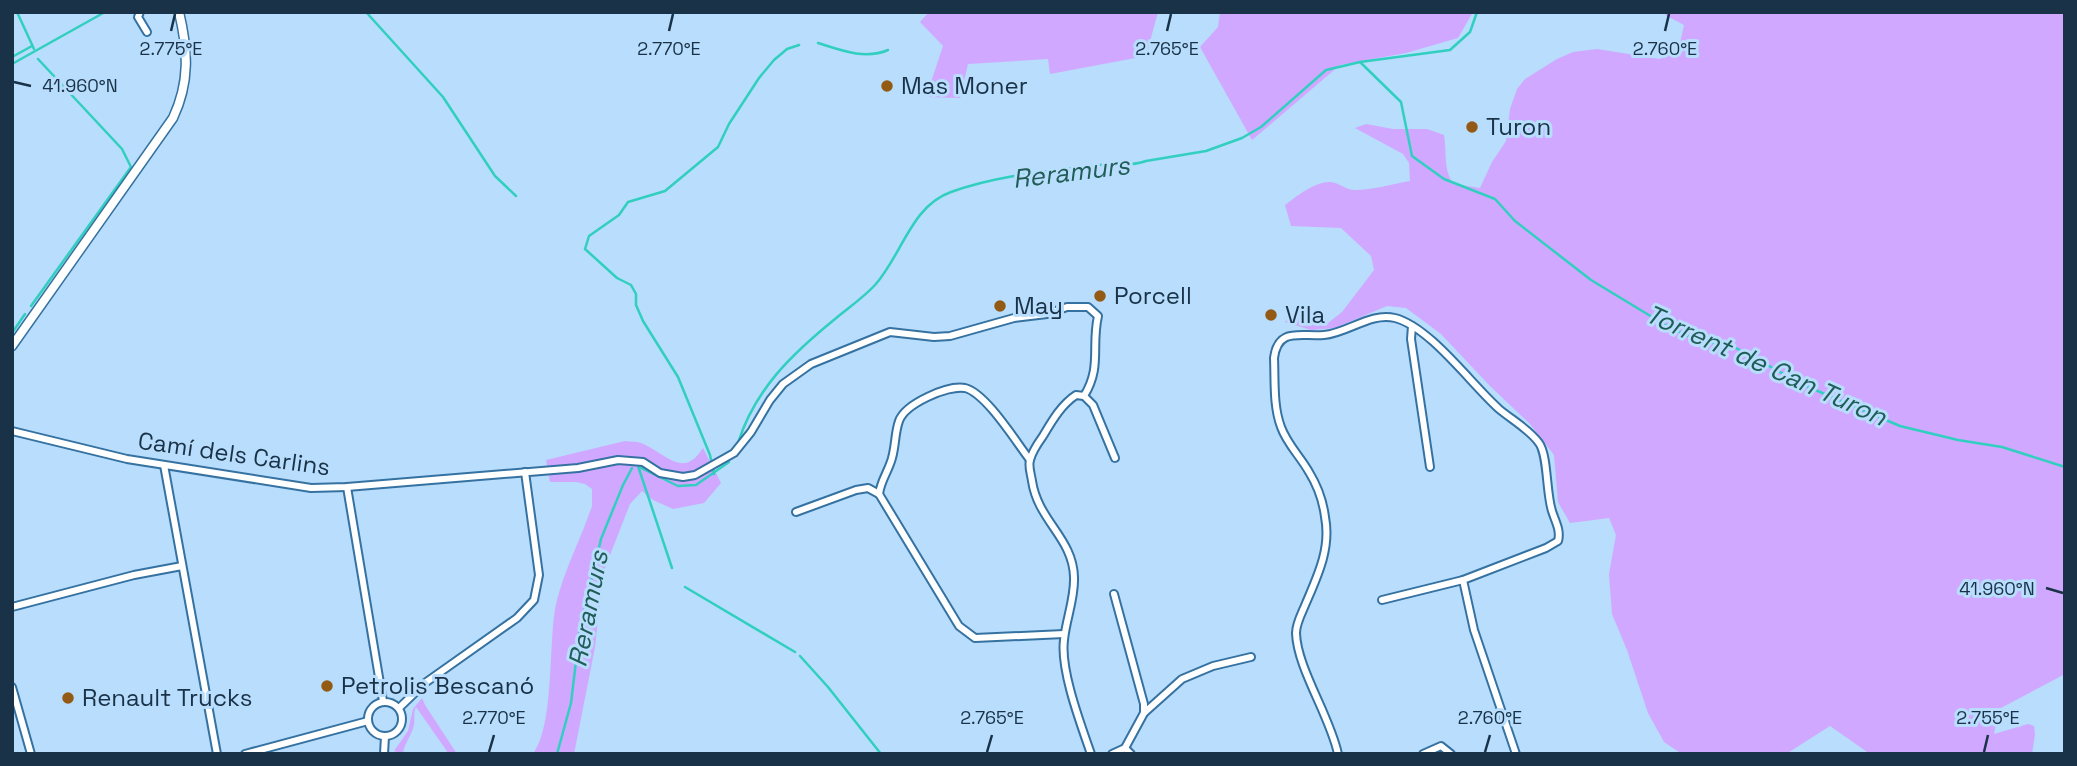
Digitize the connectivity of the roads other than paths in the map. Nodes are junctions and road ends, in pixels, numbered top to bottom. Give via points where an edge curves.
1 (140, 12) edge
2 (179, 12) edge
3 (147, 32) dead end
4 (1412, 326) junction
5 (12, 346) edge
6 (1084, 396) junction
7 (12, 431) edge
8 (1115, 458) dead end
9 (1030, 460) junction
10 (164, 465) junction
11 (1430, 467) dead end
12 (525, 471) junction
13 (347, 487) junction
14 (879, 494) junction
15 (796, 512) dead end
16 (182, 566) junction
17 (1463, 580) junction
18 (1114, 594) dead end
19 (1382, 600) dead end
20 (12, 607) edge
21 (1065, 634) junction
22 (1251, 657) dead end
23 (12, 687) edge
24 (383, 701) junction
25 (399, 708) junction
26 (1144, 713) junction
27 (368, 721) junction
28 (385, 736) junction
29 (1128, 751) edge
30 (32, 754) edge
31 (217, 754) edge
32 (245, 754) edge
33 (384, 754) edge
34 (1091, 754) edge
35 (1112, 754) edge
36 (1338, 754) edge
37 (1423, 754) edge
38 (1451, 754) edge
39 (1516, 754) edge

1 - 3 street
2 - 5 street via 187,62 173,117
4 - 11 street
4 - 17 street via 1532,435 1544,452 1558,541
4 - 36 street via 1383,316 1330,335 1291,335 1275,349 1279,424 1313,479 1326,518 1327,545 1296,634
6 - 8 street via 1093,405
6 - 9 street via 1076,395 1056,415
6 - 12 street, Camí dels Carlins via 1093,382 1098,316 1095,310 1078,305 950,336 890,332 811,364 783,384 734,453 695,475 660,473 631,460
7 - 10 street, Camí dels Carlins
9 - 14 street via 982,398 965,388 941,391 901,417
9 - 21 street via 1038,504 1071,560 1074,576
10 - 13 street, Camí dels Carlins via 311,488
10 - 16 street
12 - 13 street, Camí dels Carlins
12 - 25 street via 539,575 534,600
13 - 24 street
14 - 15 street via 868,488 856,490
14 - 21 street via 959,626 975,638
16 - 20 street
16 - 31 street
17 - 19 street
17 - 39 street via 1474,630
18 - 26 street
21 - 34 street via 1071,691
22 - 26 street via 1182,678
23 - 30 street
24 - 25 street
24 - 27 street via 370,710
25 - 28 street via 402,721 398,730
26 - 29 street
27 - 28 street via 374,733
27 - 32 street
28 - 33 street
29 - 35 street
37 - 38 street via 1441,746

